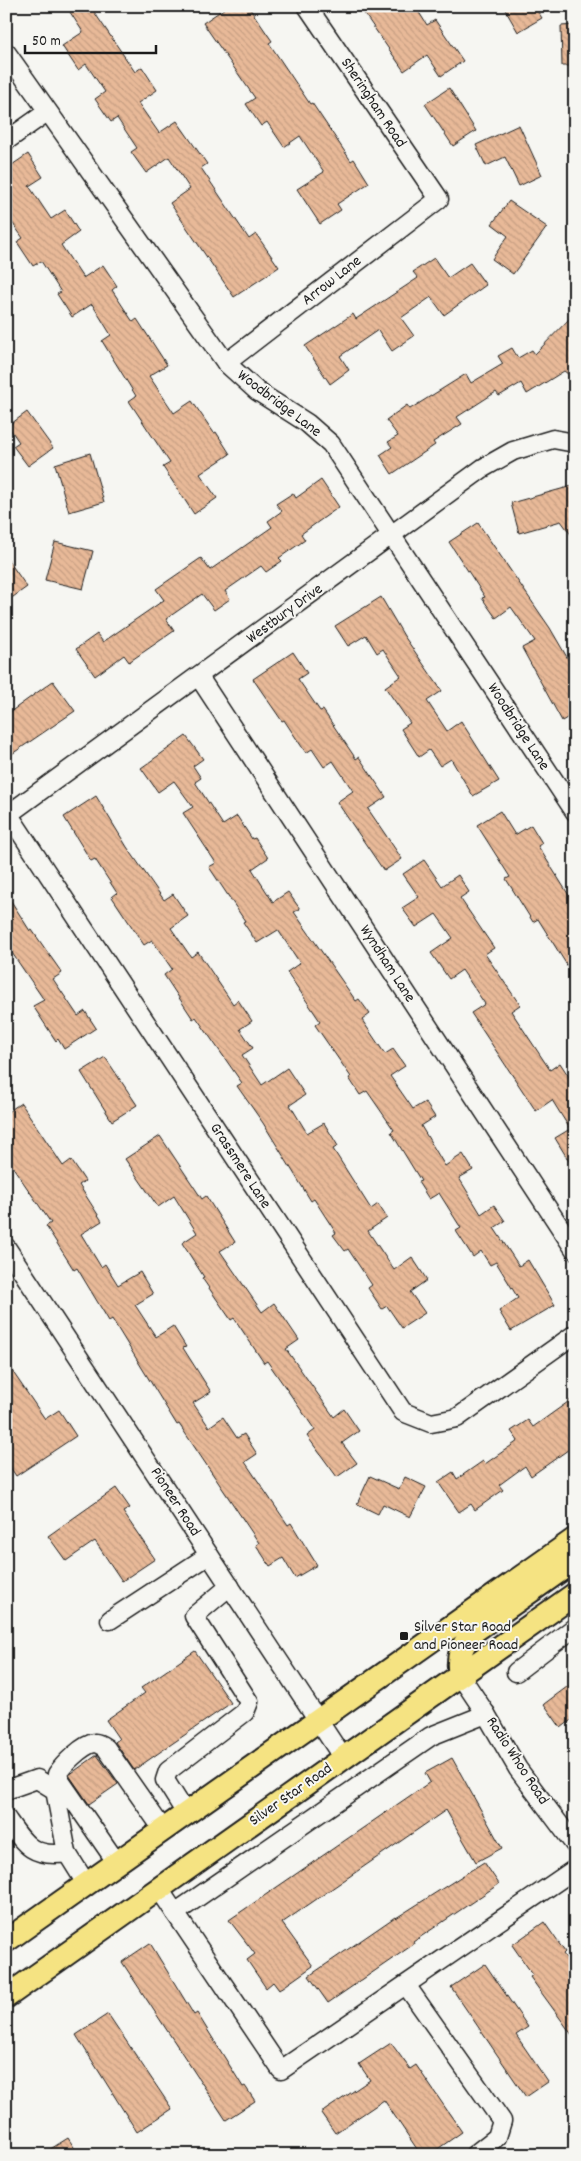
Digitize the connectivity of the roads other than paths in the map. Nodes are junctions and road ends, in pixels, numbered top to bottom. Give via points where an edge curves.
1 (307, 6) edge
2 (6, 52) edge
3 (47, 112) junction
4 (6, 141) edge
5 (439, 199) joint
6 (226, 363) junction
7 (575, 443) edge
8 (392, 536) junction
9 (199, 677) junction
10 (575, 812) edge
11 (7, 816) edge
12 (6, 1246) edge
13 (575, 1250) edge
14 (575, 1334) edge
15 (575, 1540) edge
16 (209, 1555) junction
17 (575, 1560) edge
18 (230, 1586) junction
19 (575, 1594) edge
20 (110, 1620) dead end
21 (575, 1627) edge
22 (516, 1672) dead end
23 (460, 1676) junction
24 (486, 1714) junction
25 (320, 1721) junction
26 (344, 1758) junction
27 (6, 1790) edge
28 (187, 1815) junction
29 (6, 1818) edge
30 (164, 1831) junction
31 (575, 1845) edge
32 (67, 1853) junction
33 (117, 1863) junction
34 (575, 1869) edge
35 (87, 1885) junction
36 (159, 1889) junction
37 (175, 1913) junction
38 (6, 1941) edge
39 (406, 1985) junction
40 (6, 1996) edge
41 (474, 2155) edge

1 - 5 street, Sheringham Road
2 - 3 street, Woodbridge Lane
3 - 4 street
3 - 6 street, Woodbridge Lane
5 - 6 street, Arrow Lane
6 - 8 street, Woodbridge Lane via 331,444
7 - 8 street, Westbury Drive via 553,439 512,451 483,468
8 - 9 street, Westbury Drive
8 - 10 street, Woodbridge Lane
9 - 11 street, Westbury Drive
9 - 13 street, Wyndham Lane
11 - 14 street, Grassmere Lane via 403,1412 431,1422 457,1418
12 - 16 street, Pioneer Road
15 - 25 main road
16 - 18 street, Pioneer Road
16 - 20 street
17 - 23 main road via 474,1631 462,1645 458,1657
18 - 25 street, Pioneer Road
18 - 28 street via 194,1616 249,1702 245,1712 168,1771 165,1780
19 - 23 main road, Silver Star Road
21 - 22 street
23 - 24 street, Radio Whoo Road
23 - 26 main road, Silver Star Road
24 - 31 street, Radio Whoo Road via 518,1769
24 - 37 street via 431,1736
25 - 26 street, Pioneer Road
25 - 28 main road
26 - 36 main road, Silver Star Road
27 - 32 street via 37,1779 56,1790
28 - 30 main road
29 - 32 street via 25,1845 50,1855
30 - 33 main road
30 - 33 street via 106,1748 97,1743 91,1744 65,1762 57,1774
32 - 35 street
33 - 35 main road
34 - 39 street
35 - 38 main road
36 - 37 street
36 - 40 main road, Silver Star Road
37 - 39 street via 281,2070
39 - 41 street via 502,2121 497,2138

